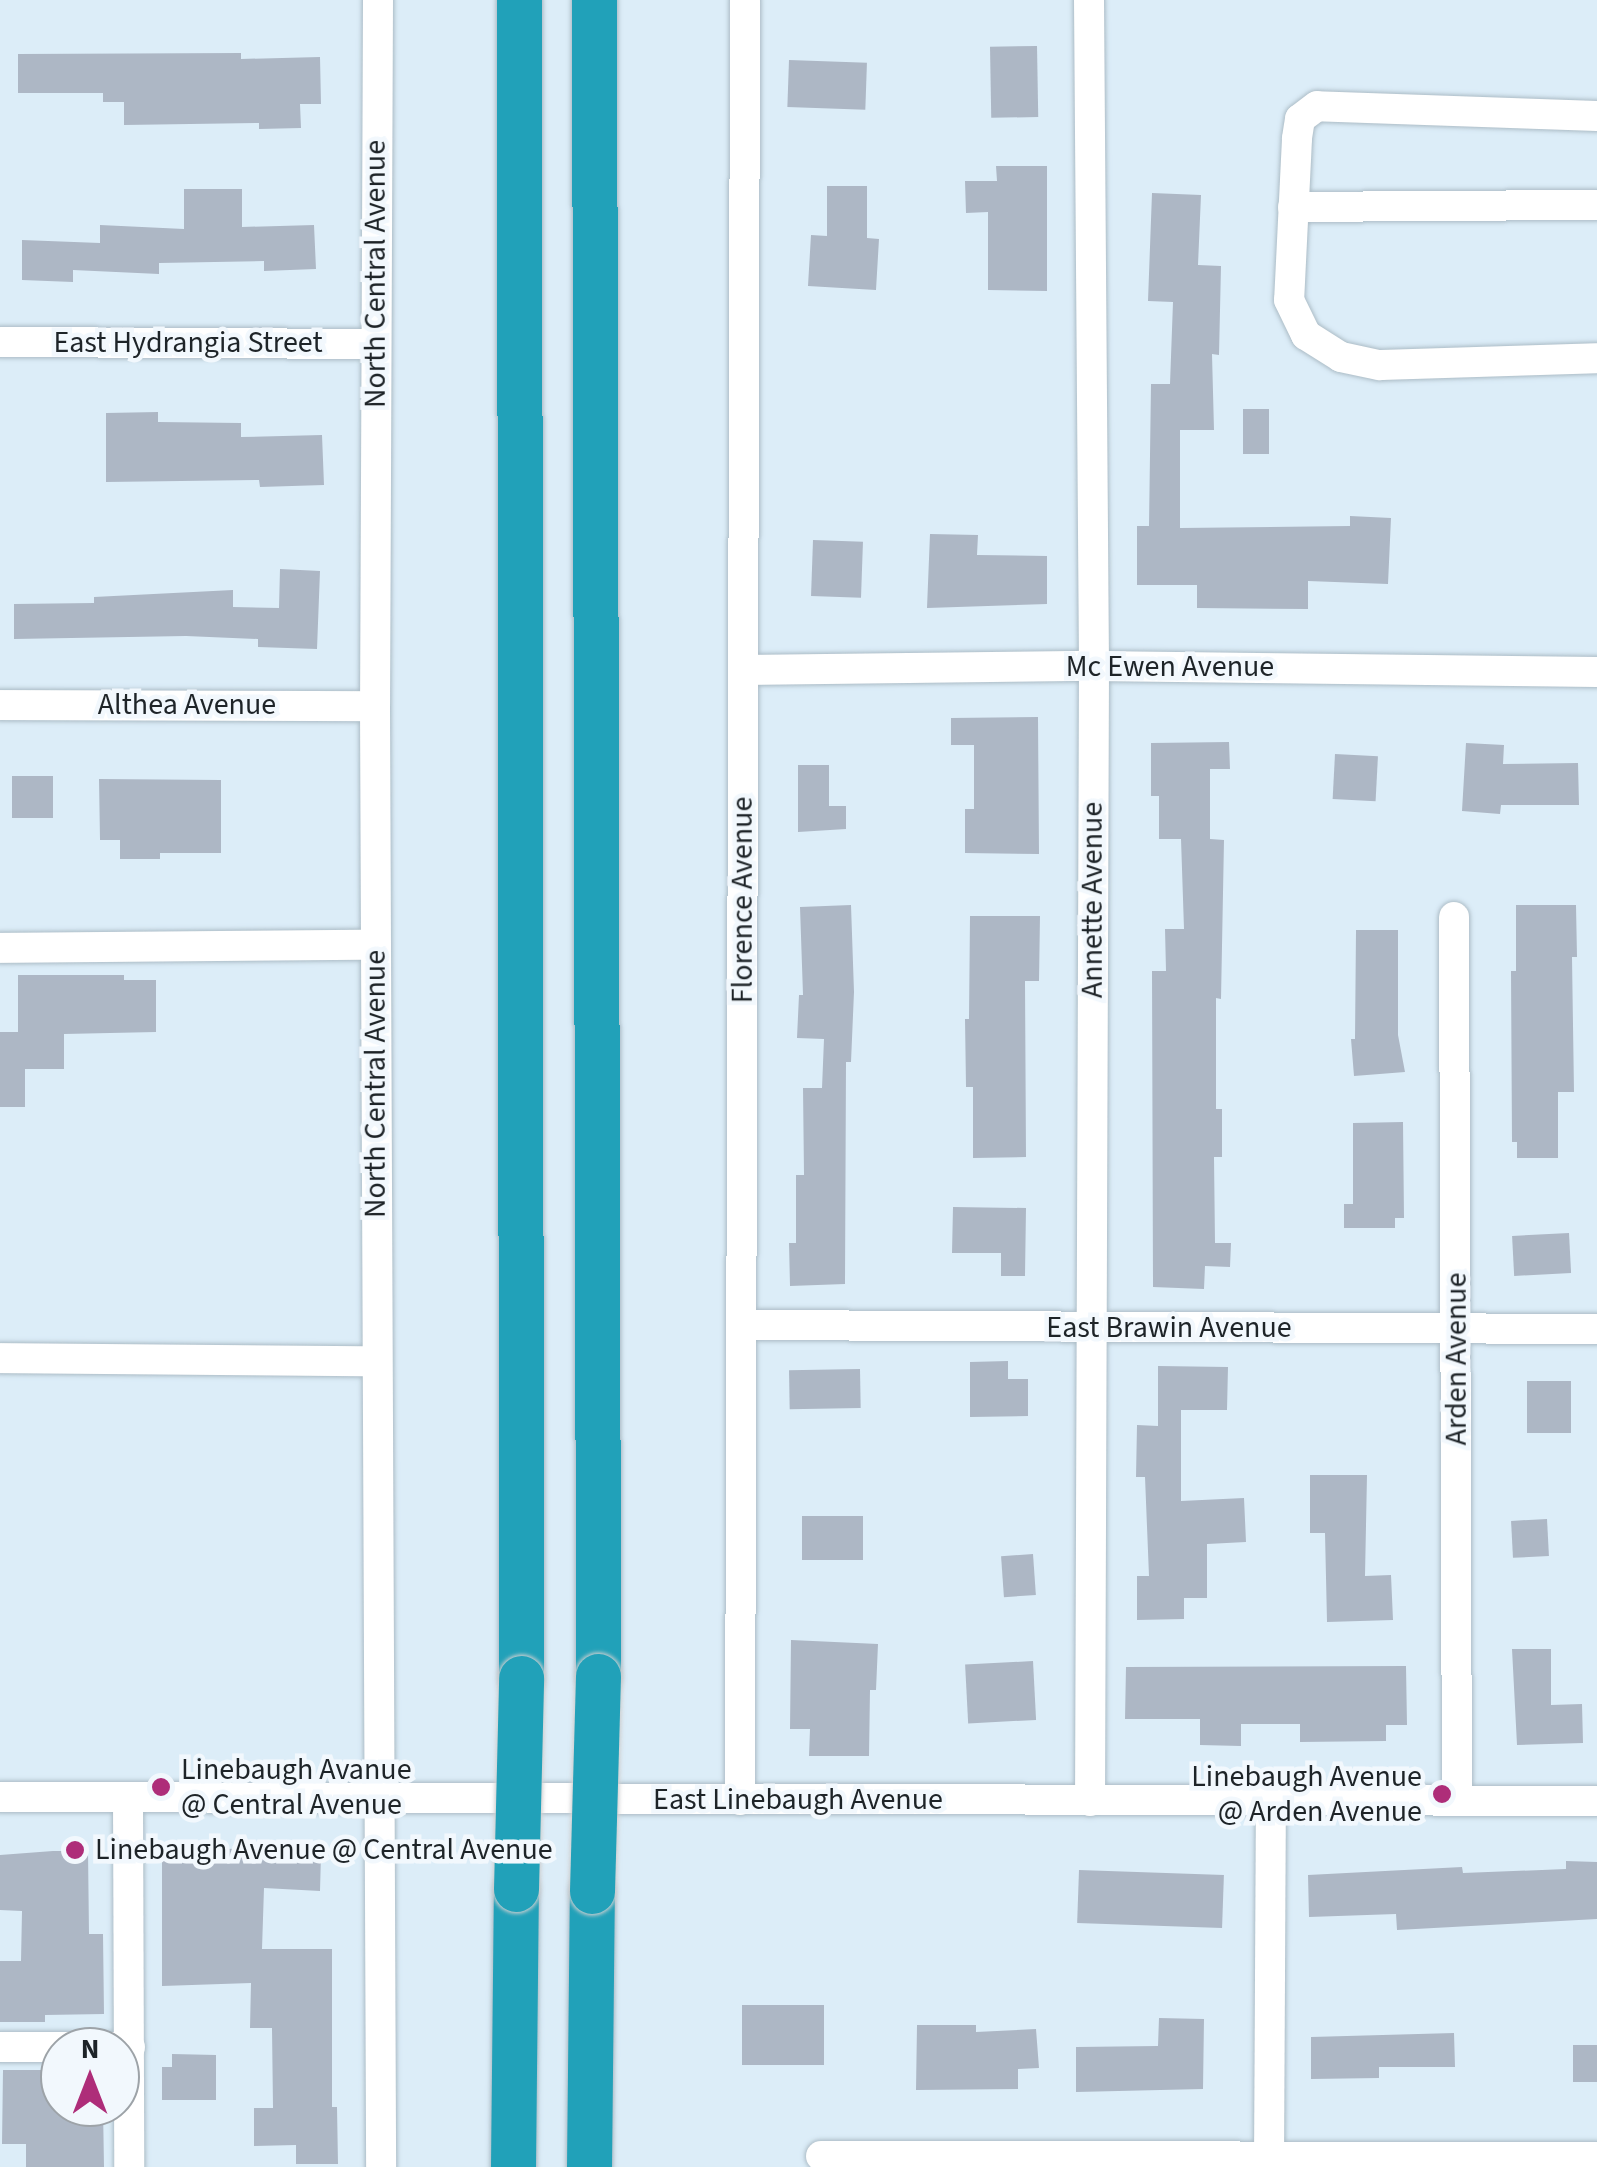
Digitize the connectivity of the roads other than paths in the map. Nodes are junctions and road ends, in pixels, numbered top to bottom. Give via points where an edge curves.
1 (378, 0) edge
2 (519, 0) edge
3 (594, 0) edge
4 (745, 0) edge
5 (1089, 0) edge
6 (1597, 116) edge
7 (1597, 205) edge
8 (1294, 207) junction
9 (0, 342) edge
10 (376, 344) junction
11 (1597, 358) edge
12 (1094, 666) junction
13 (744, 670) junction
14 (1597, 672) edge
15 (0, 705) edge
16 (375, 706) junction
17 (1454, 916) dead end
18 (376, 945) junction
19 (0, 948) edge
20 (741, 1325) junction
21 (1092, 1328) junction
22 (1458, 1329) junction
23 (1597, 1329) edge
24 (0, 1358) edge
25 (377, 1361) junction
26 (0, 1796) edge
27 (128, 1798) junction
28 (378, 1798) junction
29 (740, 1800) junction
30 (1597, 1800) edge
31 (1090, 1801) junction
32 (1457, 1801) junction
33 (1271, 1802) junction
34 (130, 2027) edge
35 (0, 2047) edge
36 (40, 2047) edge
37 (129, 2127) edge
38 (821, 2156) dead end
39 (1597, 2157) edge
40 (1269, 2162) edge
41 (129, 2167) edge
42 (381, 2167) edge
43 (513, 2167) edge
44 (590, 2167) edge

1 - 10 street, North Central Avenue
2 - 43 highway, bridge via 522,1678
3 - 44 highway, bridge via 598,1676
4 - 13 street, Florence Avenue
5 - 12 street, Annette Avenue
6 - 8 street via 1316,106 1300,119
7 - 8 street
8 - 11 street via 1289,300 1306,335 1341,358 1380,365
9 - 10 street, East Hydrangia Street
10 - 16 street, North Central Avenue
12 - 13 street, Mc Ewen Avenue
12 - 14 street, Mc Ewen Avenue
12 - 21 street, Annette Avenue
13 - 20 street, Florence Avenue
15 - 16 street, Althea Avenue
16 - 18 street, North Central Avenue
17 - 22 street, Arden Avenue
18 - 19 street
18 - 25 street, North Central Avenue
20 - 21 street, East Brawin Avenue
20 - 29 street, Florence Avenue
21 - 22 street, East Brawin Avenue
21 - 31 street, Annette Avenue
22 - 23 street, East Brawin Avenue
22 - 32 street, Arden Avenue
24 - 25 street
25 - 28 street, North Central Avenue
26 - 27 street, East Linebaugh Avenue
27 - 28 street, East Linebaugh Avenue
27 - 34 street
28 - 29 street, East Linebaugh Avenue
28 - 42 street, North Central Avenue
29 - 31 street, East Linebaugh Avenue
30 - 32 street, East Linebaugh Avenue
31 - 33 street, East Linebaugh Avenue
32 - 33 street, East Linebaugh Avenue
33 - 40 street
35 - 36 street
37 - 41 street
38 - 40 street
39 - 40 street

